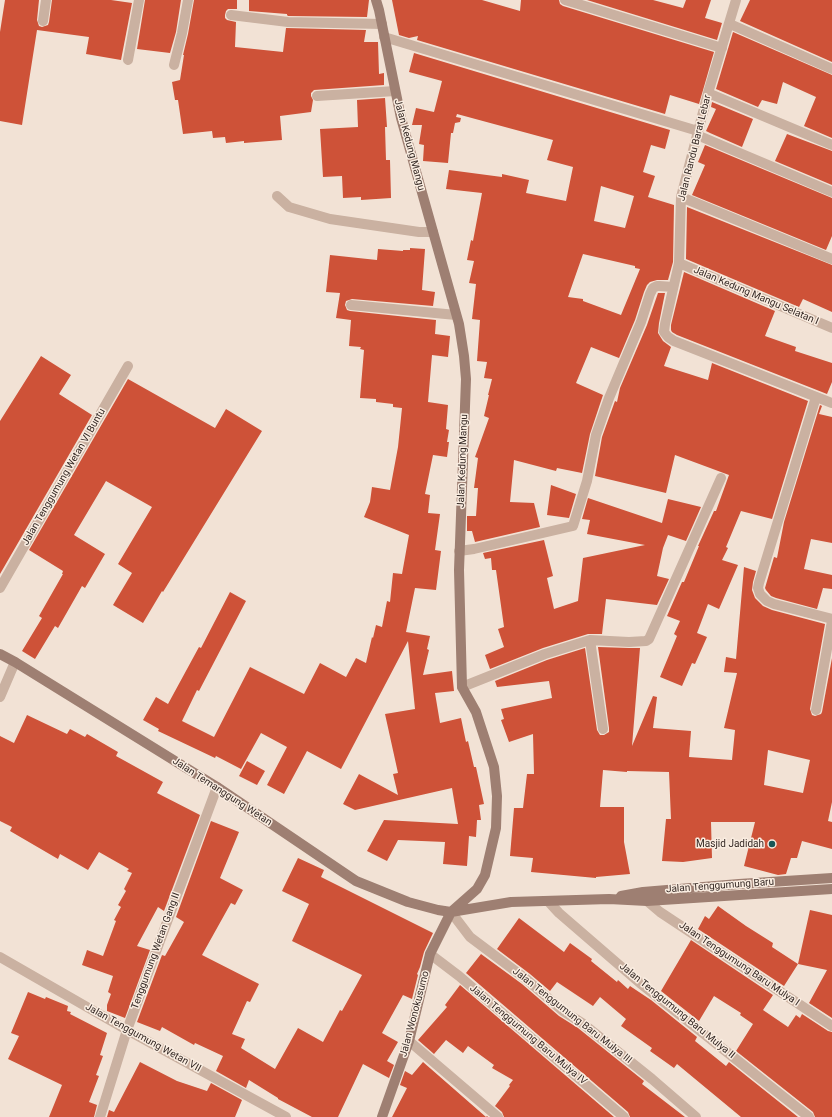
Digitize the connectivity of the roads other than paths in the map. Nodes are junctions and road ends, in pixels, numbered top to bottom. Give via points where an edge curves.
1 (46, 0) edge
2 (139, 0) edge
3 (188, 0) edge
4 (376, 0) edge
5 (565, 0) edge
6 (736, 0) edge
7 (231, 15) dead end
8 (43, 21) dead end
9 (382, 24) junction
10 (730, 24) junction
11 (384, 37) junction
12 (722, 48) junction
13 (128, 60) dead end
14 (174, 65) dead end
15 (832, 70) edge
16 (395, 91) junction
17 (708, 93) junction
18 (317, 96) dead end
19 (698, 133) junction
20 (832, 145) edge
21 (832, 192) edge
22 (276, 196) dead end
23 (681, 197) junction
24 (433, 232) junction
25 (832, 259) edge
26 (680, 263) junction
27 (674, 287) junction
28 (351, 305) dead end
29 (456, 315) junction
30 (832, 328) edge
31 (128, 366) dead end
32 (816, 397) junction
33 (832, 403) edge
34 (721, 478) dead end
35 (459, 551) junction
36 (0, 588) edge
37 (832, 620) edge
38 (590, 640) junction
39 (0, 654) edge
40 (15, 662) junction
41 (462, 687) junction
42 (0, 697) edge
43 (816, 710) dead end
44 (603, 729) dead end
45 (217, 787) junction
46 (832, 878) edge
47 (832, 889) edge
48 (609, 899) junction
49 (548, 901) junction
50 (647, 901) junction
51 (451, 912) junction
52 (430, 954) junction
53 (0, 958) edge
54 (832, 1026) edge
55 (127, 1030) junction
56 (409, 1040) junction
57 (100, 1117) edge
58 (286, 1117) edge
59 (382, 1117) edge
60 (498, 1117) edge
61 (624, 1117) edge
62 (696, 1117) edge
63 (809, 1117) edge

1 - 8 street
2 - 13 street
3 - 14 street
4 - 9 main road, Jalan Kedung Mangu
5 - 12 street
6 - 10 street, Jalan Randu Barat Lebar
7 - 9 street via 288,22
9 - 11 main road, Jalan Kedung Mangu
10 - 12 street, Jalan Randu Barat Lebar
10 - 15 street
11 - 16 main road, Jalan Kedung Mangu
11 - 19 street
12 - 17 street, Jalan Randu Barat Lebar
16 - 18 street
16 - 24 main road, Jalan Kedung Mangu via 400,118
17 - 19 street, Jalan Randu Barat Lebar
17 - 20 street
19 - 21 street
19 - 23 street, Jalan Randu Barat Lebar
22 - 24 street via 289,207 330,219
23 - 25 street
23 - 26 street, Jalan Randu Barat Lebar
24 - 29 main road, Jalan Kedung Mangu
26 - 27 street, Jalan Randu Barat Lebar
26 - 30 street, Jalan Kedung Mangu Selatan I
27 - 32 street, Jalan Randu Barat Lebar via 664,329 665,334 674,341
27 - 35 street via 654,287 650,294 596,435 587,481 574,526
28 - 29 street
29 - 35 main road, Jalan Kedung Mangu via 466,379
31 - 36 street, Jalan Tenggumung Wetan VI Buntu
32 - 33 street
32 - 37 street via 758,588 767,601
34 - 38 street via 649,639 638,642
35 - 41 main road, Jalan Kedung Mangu
37 - 43 street
38 - 41 street via 545,654
38 - 44 street
39 - 40 main road, Jalan Temanggung Wetan
40 - 42 street
40 - 45 main road, Jalan Temanggung Wetan
41 - 51 main road, Jalan Kedung Mangu via 476,712 494,767 496,828 485,875 478,889
45 - 51 main road, Jalan Temanggung Wetan via 356,881 408,902
45 - 55 street, Tenggumung Wetan Gang II
46 - 48 main road, Jalan Tenggumung Baru via 644,892
47 - 50 main road, Jalan Tenggumung Baru
48 - 49 main road, Jalan Tenggumung Baru
48 - 50 main road, Jalan Tenggumung Baru
49 - 51 main road, Jalan Tenggumung Baru via 511,902
49 - 63 street, Jalan Tenggumung Baru Mulya II via 640,983
50 - 54 street, Jalan Tenggumung Baru Mulya I
51 - 52 main road, Jalan Wonokusumo
51 - 62 street, Jalan Tenggumung Baru Mulya III via 470,937 526,979 563,1011 582,1023
52 - 56 main road, Jalan Wonokusumo
52 - 61 street, Jalan Tenggumung Baru Mulya IV
53 - 55 street, Jalan Tenggumung Wetan VII
55 - 57 street, Tenggumung Wetan Gang II
55 - 58 street, Jalan Tenggumung Wetan VII
56 - 59 main road, Jalan Wonokusumo
56 - 60 street

